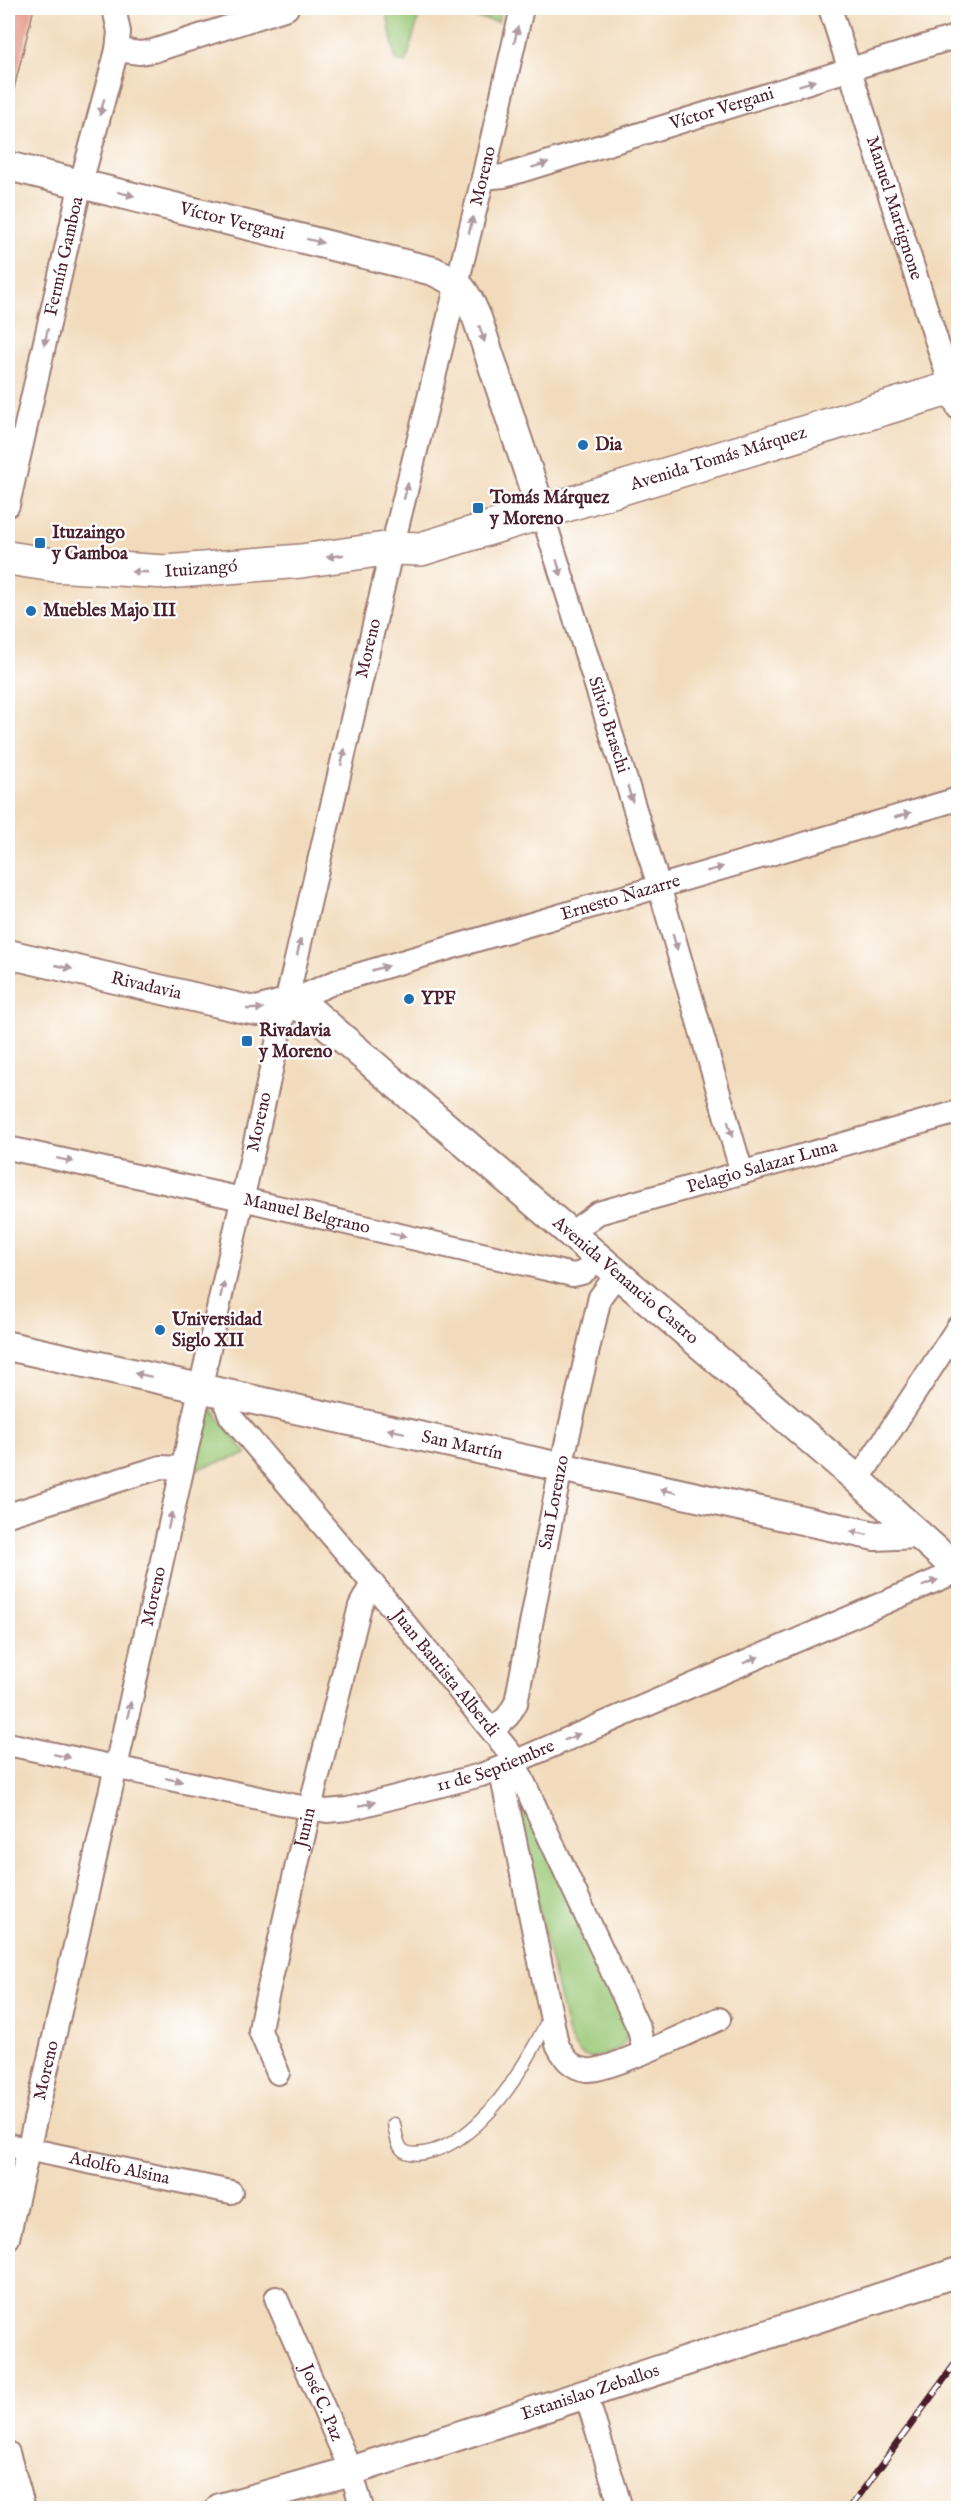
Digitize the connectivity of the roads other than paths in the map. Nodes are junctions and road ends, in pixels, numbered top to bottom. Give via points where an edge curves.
1 (114, 8) edge
2 (287, 8) edge
3 (522, 8) edge
4 (830, 8) edge
5 (958, 36) edge
6 (117, 50) junction
7 (849, 70) junction
8 (8, 166) edge
9 (483, 178) junction
10 (81, 183) junction
11 (457, 282) junction
12 (955, 384) edge
13 (8, 505) edge
14 (539, 506) junction
15 (392, 548) junction
16 (8, 558) edge
17 (958, 799) edge
18 (659, 886) junction
19 (8, 954) edge
20 (286, 1004) junction
21 (958, 1112) edge
22 (8, 1148) edge
23 (742, 1173) junction
24 (242, 1199) junction
25 (571, 1233) junction
26 (610, 1266) junction
27 (958, 1328) edge
28 (8, 1346) edge
29 (200, 1388) junction
30 (227, 1394) junction
31 (561, 1467) junction
32 (181, 1468) junction
33 (858, 1480) junction
34 (8, 1515) edge
35 (917, 1534) junction
36 (958, 1571) edge
37 (372, 1583) junction
38 (493, 1730) junction
39 (8, 1744) edge
40 (507, 1765) junction
41 (116, 1767) junction
42 (310, 1808) junction
43 (551, 2014) junction
44 (719, 2019) dead end
45 (644, 2051) junction
46 (278, 2073) dead end
47 (394, 2124) dead end
48 (17, 2147) edge
49 (231, 2192) dead end
50 (8, 2238) edge
51 (958, 2272) edge
52 (276, 2298) dead end
53 (586, 2395) junction
54 (8, 2453) edge
55 (351, 2471) junction
56 (24, 2508) edge
57 (220, 2508) edge
58 (362, 2508) edge
59 (621, 2508) edge

1 - 6 street, Fermín Gamboa via 119,32
2 - 6 street via 153,51
9 -> 3 street, Moreno
4 - 7 street, Manuel Martignone
5 - 7 street, Víctor Vergani
6 -> 10 street, Fermín Gamboa
9 -> 7 street, Víctor Vergani via 504,176
7 - 12 street, Manuel Martignone
8 - 10 street, Víctor Vergani
11 -> 9 street, Moreno
10 -> 11 street, Víctor Vergani via 433,271
10 -> 13 street, Fermín Gamboa
11 -> 14 street, Silvio Braschi via 477,318
15 -> 11 street, Moreno
12 - 14 main road, Avenida Tomás Márquez
14 - 15 main road, Avenida Tomás Márquez via 421,549
14 -> 18 street, Silvio Braschi
15 -> 16 main road, Ituizangó via 166,573
20 -> 15 street, Moreno
18 -> 17 street, Ernesto Nazarre
20 -> 18 street, Ernesto Nazarre via 340,980
18 -> 23 street, Silvio Braschi
19 -> 20 street, Rivadavia via 245,1009 257,1011
20 - 24 street, Moreno
20 - 25 street, Avenida Venancio Castro via 311,1011 320,1018
21 - 23 street, Pelagio Salazar Luna
22 -> 24 street, Manuel Belgrano
23 - 25 street, Pelagio Salazar Luna via 598,1213
24 -> 26 street, Manuel Belgrano via 573,1275
29 -> 24 street, Moreno
25 - 26 street, Avenida Venancio Castro
26 - 31 street, San Lorenzo
26 - 33 street, Avenida Venancio Castro
27 - 33 street
29 -> 28 street, San Martín
29 - 30 street, San Martín
29 - 32 street, Moreno
31 -> 30 street, San Martín
30 - 37 street, Juan Bautista Alberdi via 231,1417
35 -> 31 street, San Martín via 875,1536
31 - 38 street, San Lorenzo via 516,1703
32 - 34 street via 161,1467
41 -> 32 street, Moreno
33 - 35 street, Avenida Venancio Castro
35 - 36 street, Avenida Venancio Castro
40 -> 36 street, 11 de Septiembre
37 - 38 street, Juan Bautista Alberdi
37 - 42 street, Junin via 360,1606
38 - 40 street, Juan Bautista Alberdi
39 -> 41 street, 11 de Septiembre
42 -> 40 street, 11 de Septiembre via 327,1811 367,1805
40 - 43 street, Juan Bautista Alberdi
40 - 45 street, Juan Bautista Alberdi via 639,2029
41 -> 42 street, 11 de Septiembre
41 - 48 street, Moreno
42 - 46 street, Junin via 260,2031
43 - 45 street, Juan Bautista Alberdi via 557,2044 572,2066 590,2071
43 - 47 lane via 512,2083 476,2126 434,2151 411,2154 398,2145
44 - 45 street
48 - 49 street, Adolfo Alsina
48 - 50 street, Moreno
51 - 53 street, Estanislao Zeballos
52 - 55 street, José C. Paz
53 - 55 street, Estanislao Zeballos
53 - 59 street
54 - 56 street
55 - 57 street, Estanislao Zeballos
55 - 58 street, José C. Paz

